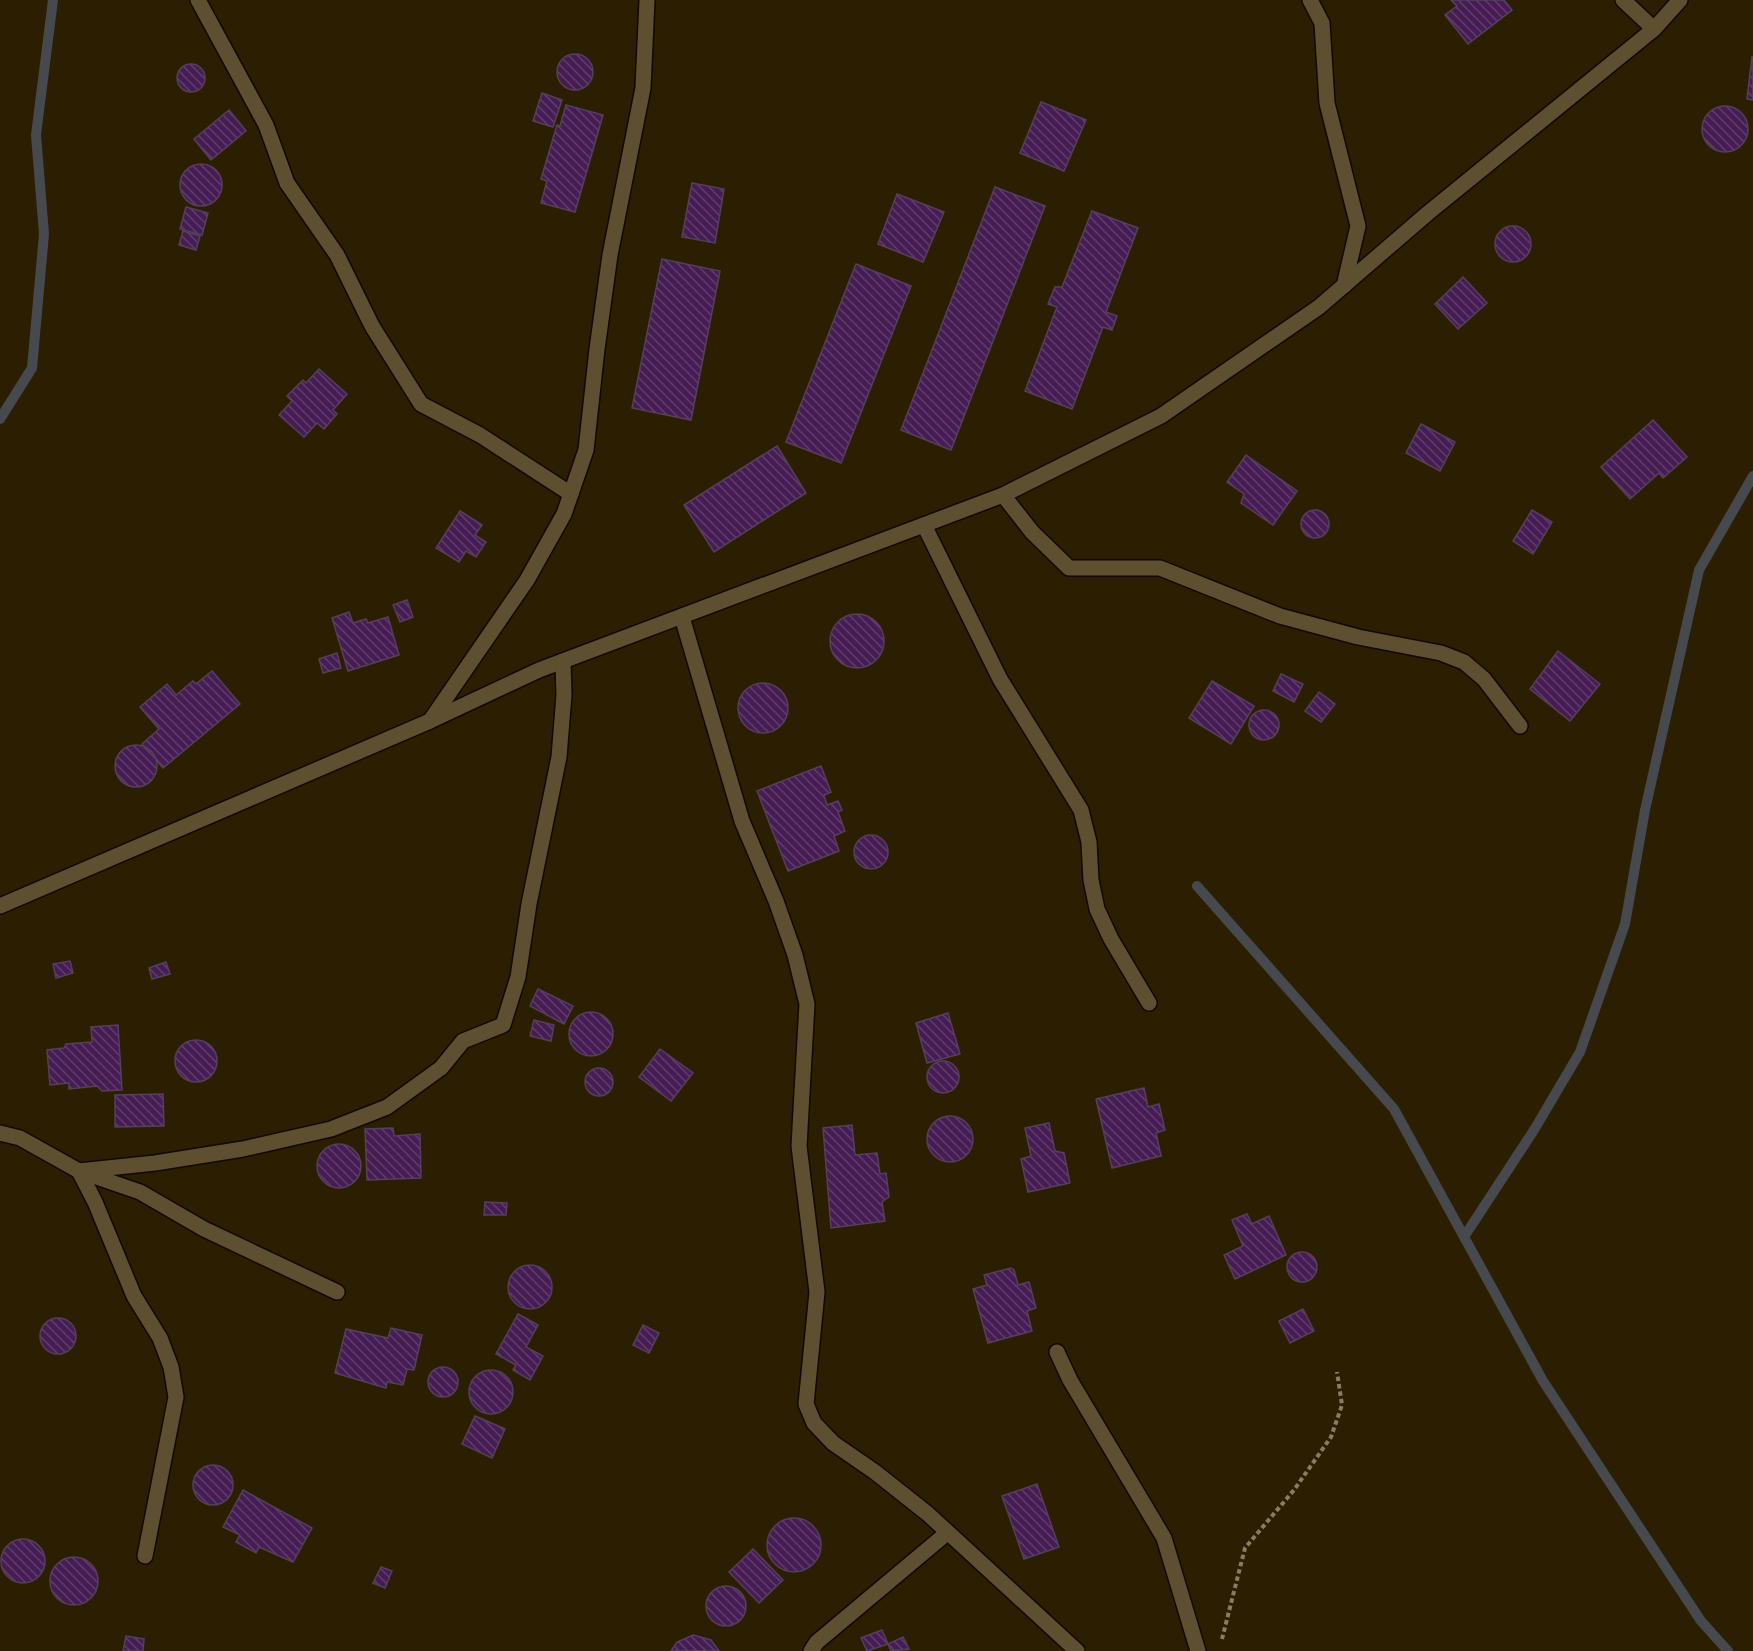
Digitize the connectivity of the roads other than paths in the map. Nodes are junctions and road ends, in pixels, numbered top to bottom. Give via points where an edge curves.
1 (198, 0) edge
2 (647, 0) edge
3 (1310, 0) edge
4 (1623, 0) edge
5 (1680, 0) edge
6 (1654, 29) junction
7 (1344, 286) junction
8 (571, 494) junction
9 (1003, 495) junction
10 (924, 525) junction
11 (682, 618) junction
12 (563, 661) junction
13 (430, 720) junction
14 (1520, 726) dead end
15 (0, 906) edge
16 (1149, 1003) dead end
17 (0, 1133) edge
18 (79, 1171) junction
19 (337, 1292) dead end
20 (1057, 1352) dead end
21 (948, 1533) junction
22 (145, 1556) dead end
23 (811, 1651) edge
24 (1077, 1651) edge
25 (1198, 1651) edge

1 - 8 street via 266,125 287,183 337,255 372,326 421,404 480,435
2 - 8 street via 643,88 610,255 586,450
3 - 7 street via 1322,23 1327,103 1358,226
4 - 6 street
5 - 6 street
6 - 7 street
7 - 9 street via 1161,416
8 - 13 street via 527,580
9 - 10 street
9 - 14 street via 1032,532 1069,568 1160,568 1280,616 1441,653 1464,662 1484,679
10 - 11 street
10 - 16 street via 1000,679 1081,810 1097,909
11 - 12 street
11 - 21 street via 742,821 791,945 807,1004 799,1146 817,1292 806,1404 814,1423 833,1443 875,1472
12 - 13 street
12 - 18 street via 559,757 518,977 503,1025 463,1041 441,1068 387,1107 331,1129 243,1149
13 - 15 street
17 - 18 street via 20,1138
18 - 19 street via 140,1192 204,1229
18 - 22 street via 134,1296 160,1338 171,1367 176,1397
20 - 25 street via 1164,1538
21 - 23 street
21 - 24 street

